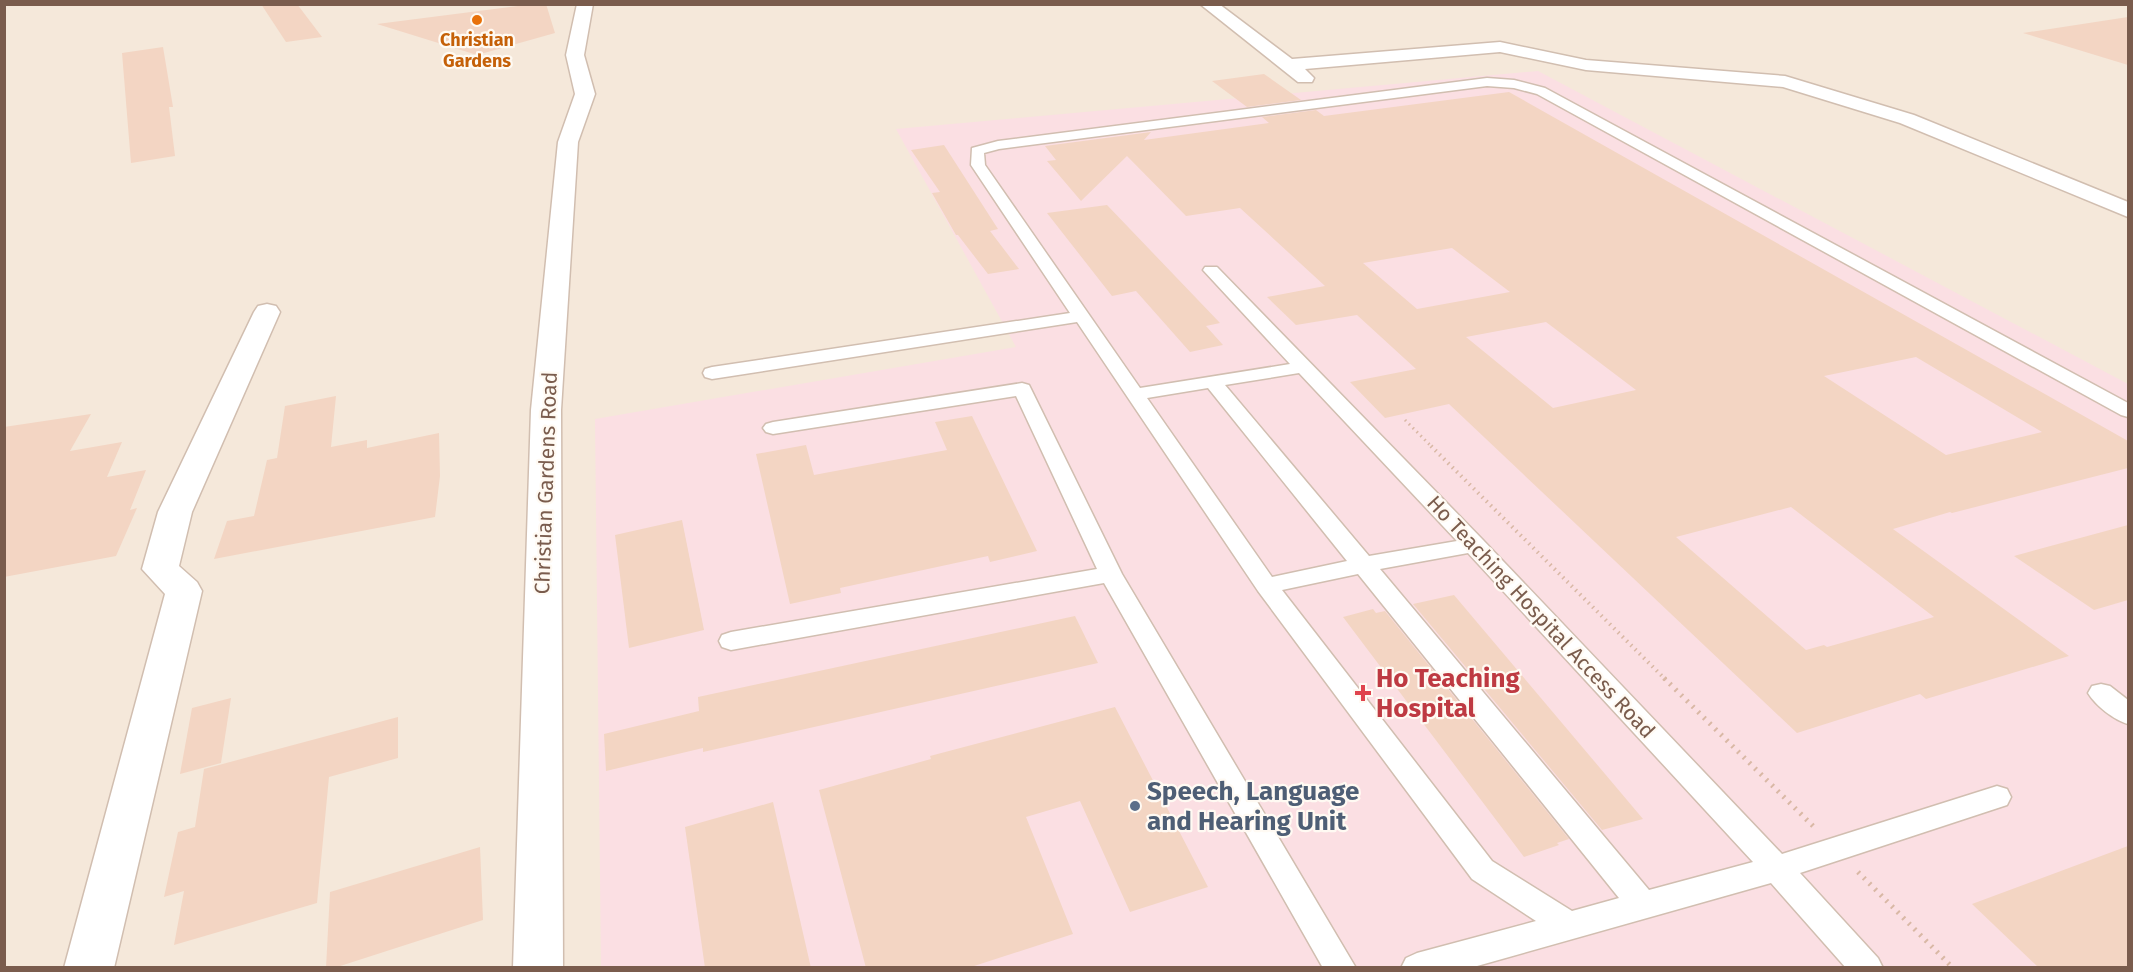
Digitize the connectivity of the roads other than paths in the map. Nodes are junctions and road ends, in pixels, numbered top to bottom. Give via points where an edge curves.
1 (585, 4) edge
2 (1208, 4) edge
3 (1287, 65) junction
4 (1311, 83) dead end
5 (2128, 210) edge
6 (1211, 270) dead end
7 (267, 312) dead end
8 (1082, 316) junction
9 (1302, 367) junction
10 (712, 373) dead end
11 (1213, 382) junction
12 (1136, 394) junction
13 (2128, 411) edge
14 (773, 428) dead end
15 (1475, 545) junction
16 (1363, 565) junction
17 (1111, 574) junction
18 (1266, 586) junction
19 (731, 641) dead end
20 (2101, 693) dead end
21 (2128, 714) edge
22 (1997, 797) dead end
23 (1778, 868) junction
24 (1643, 905) junction
25 (1571, 927) junction
26 (89, 968) edge
27 (538, 968) edge
28 (1340, 968) edge
29 (1417, 968) edge
30 (1867, 968) edge

1 - 27 street, Christian Gardens Road via 575,55 585,94 568,142 546,410
2 - 3 street
3 - 4 street
3 - 5 street via 1500,47 1586,65 1785,82 1907,119
6 - 9 lane, Ho Teaching Hospital Access Road
7 - 26 street via 175,512 160,569 183,591
8 - 10 lane
8 - 12 lane
8 - 13 lane via 978,165 977,151 998,145 1487,82 1514,84 1541,91
9 - 11 lane
9 - 15 lane, Ho Teaching Hospital Access Road
11 - 12 lane
11 - 16 lane
12 - 18 lane
14 - 17 lane via 1022,389
15 - 16 lane
15 - 23 lane, Ho Teaching Hospital Access Road
16 - 18 lane
16 - 24 lane
17 - 19 lane
17 - 28 lane
18 - 25 lane via 1482,870
20 - 21 lane
22 - 23 lane
23 - 24 lane
23 - 30 lane, Ho Teaching Hospital Access Road
24 - 25 lane
25 - 29 lane

